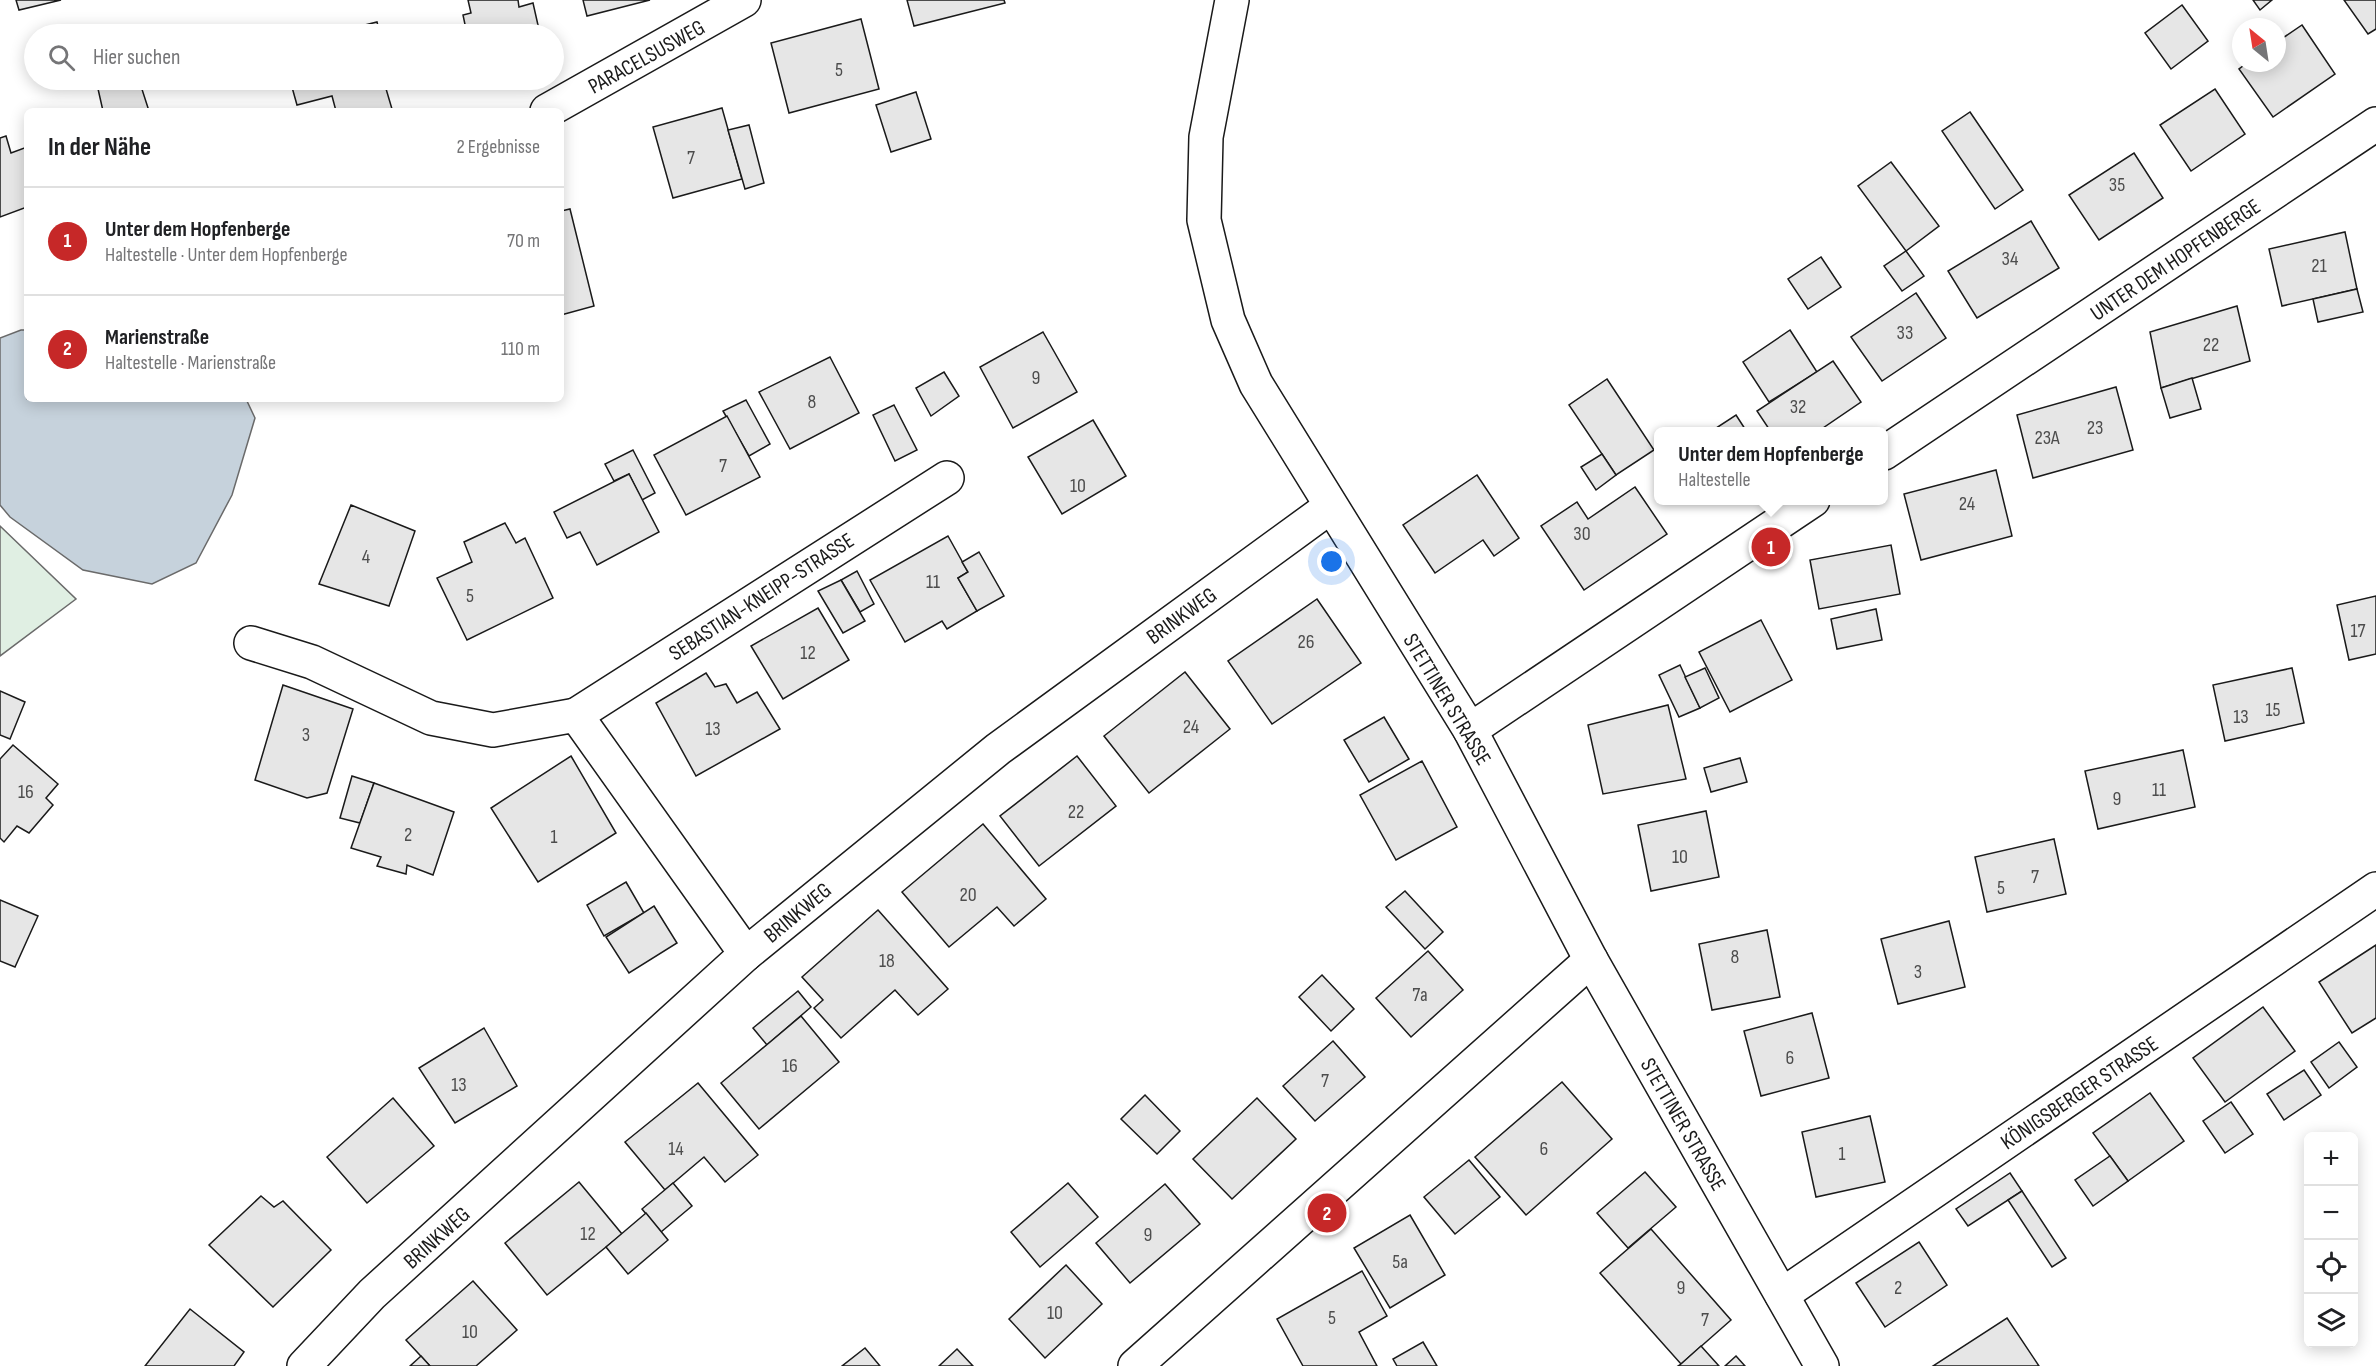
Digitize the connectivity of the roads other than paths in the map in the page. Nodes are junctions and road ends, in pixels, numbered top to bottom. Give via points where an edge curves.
1 (744, 0) edge
2 (1232, 0) edge
3 (552, 108) edge
4 (2376, 124) edge
5 (1888, 450) edge
6 (947, 478) dead end
7 (1807, 505) edge
8 (1330, 507) junction
9 (251, 643) dead end
10 (576, 715) junction
11 (1470, 730) junction
12 (2376, 889) edge
13 (746, 954) junction
14 (1591, 960) junction
15 (1782, 1295) junction
16 (304, 1366) edge
17 (1135, 1366) edge
18 (1822, 1366) edge

1 - 3 street, PARACELSUSWEG
2 - 8 street, STETTINER STRASSE via 1206,137 1204,220 1237,342 1256,384
4 - 5 street, UNTER DEM HOPFENBERGE
6 - 10 street, SEBASTIAN-KNEIPP-STRASSE
7 - 11 street
8 - 11 street, STETTINER STRASSE
8 - 13 street, BRINKWEG via 998,749
9 - 10 street, SEBASTIAN-KNEIPP-STRASSE via 312,662 431,718 493,730
10 - 13 street
11 - 14 street, STETTINER STRASSE
12 - 15 street, KÖNIGSBERGER STRASSE
13 - 16 street, BRINKWEG via 372,1294
14 - 15 street, STETTINER STRASSE
14 - 17 street
15 - 18 street, STETTINER STRASSE

